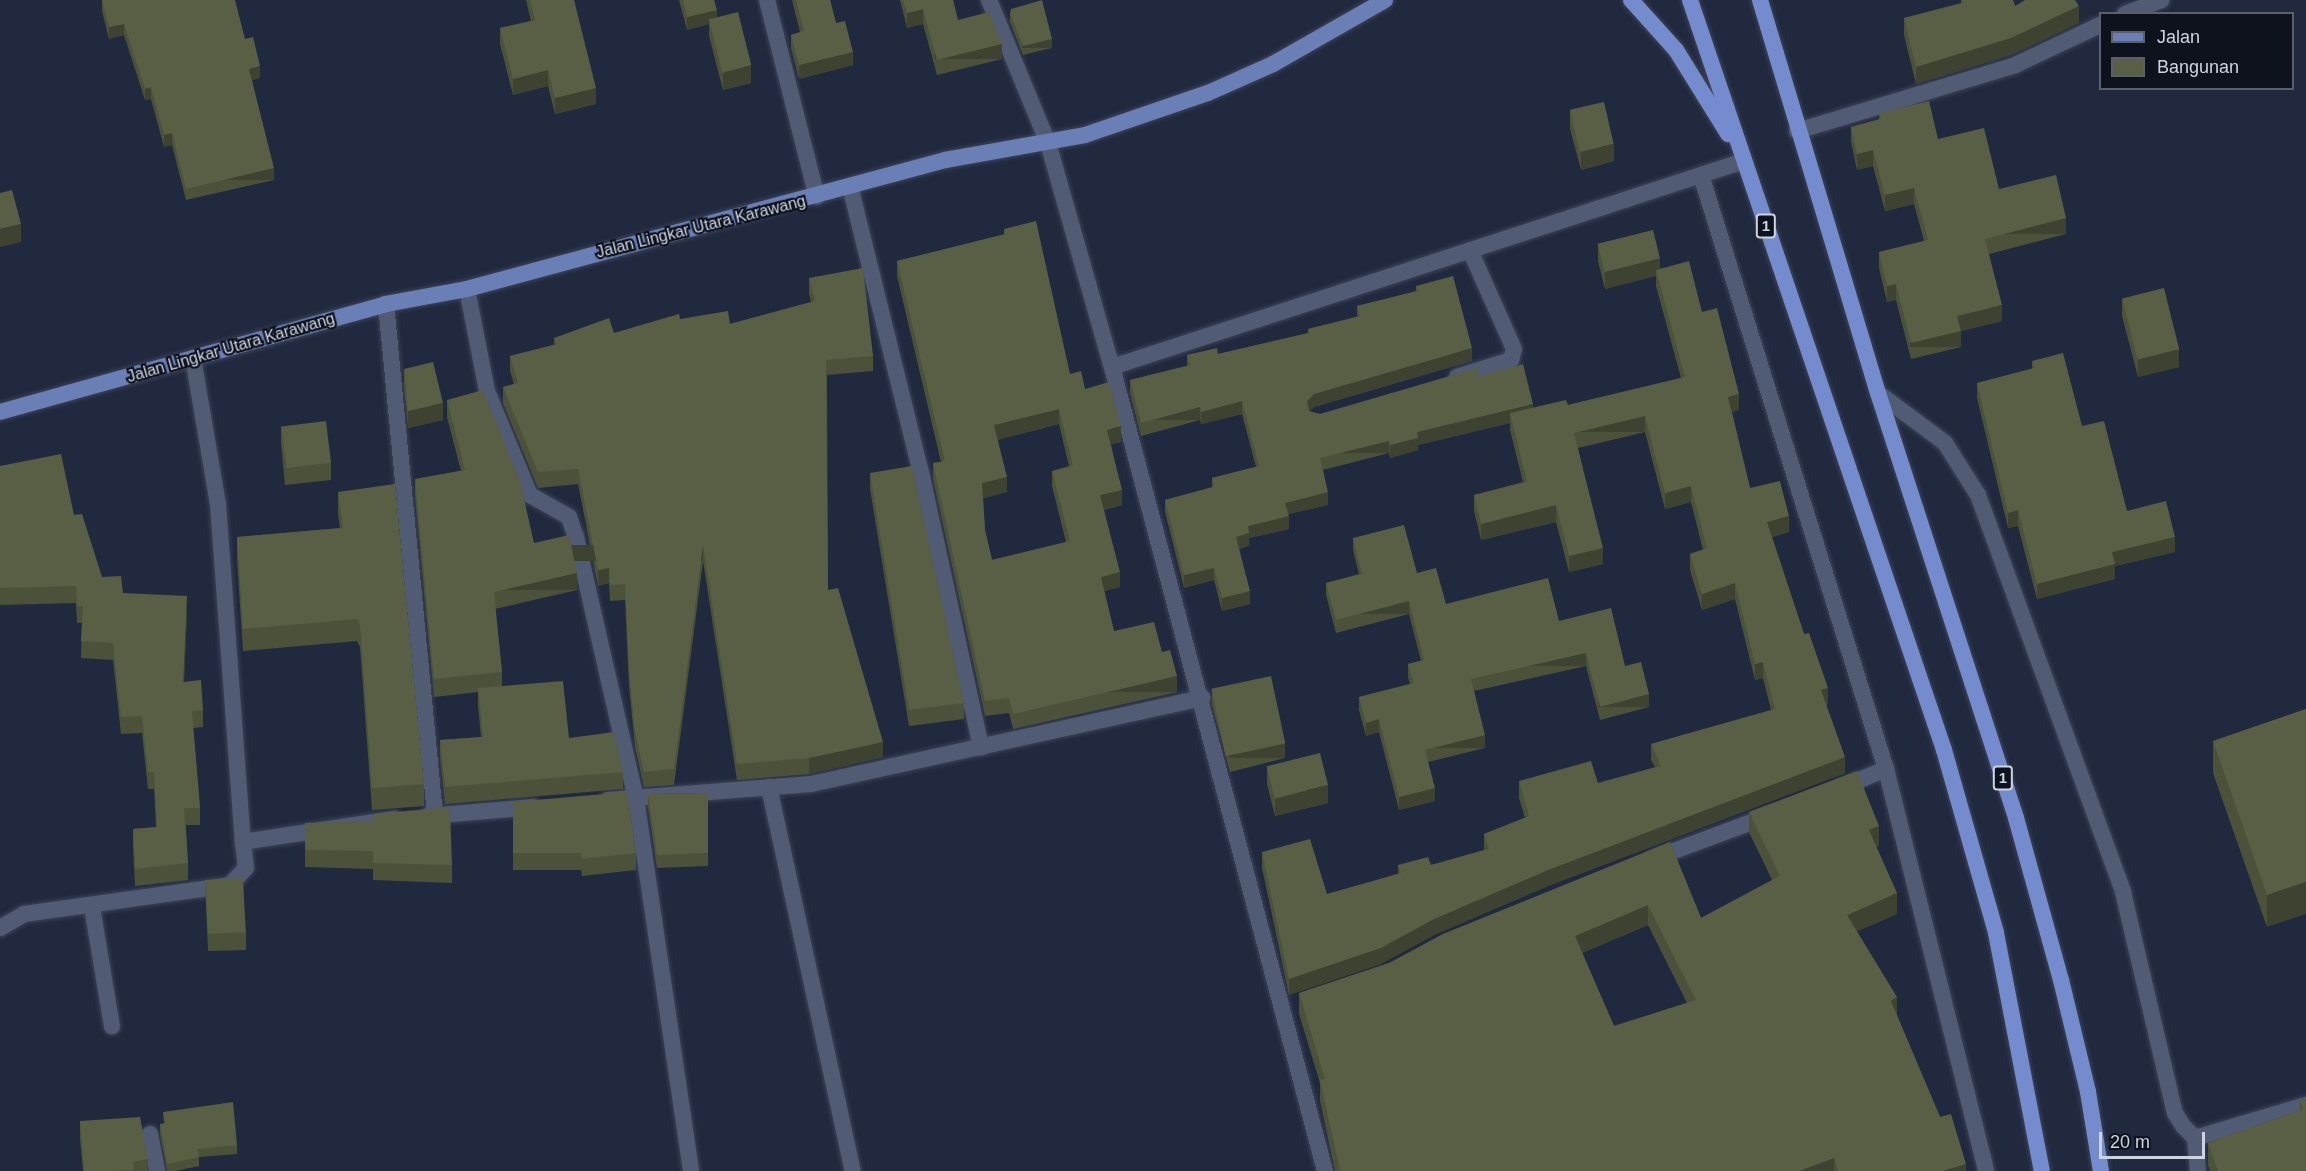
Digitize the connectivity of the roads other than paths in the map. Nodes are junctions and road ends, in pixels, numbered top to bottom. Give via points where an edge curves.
1 (766, 0) edge
2 (989, 0) edge
3 (1385, 0) edge
4 (1631, 0) edge
5 (1690, 0) edge
6 (1760, 0) edge
7 (2162, 0) edge
8 (2131, 12) edge
9 (2099, 25) edge
10 (1797, 131) junction
11 (1048, 143) junction
12 (1744, 161) junction
13 (1701, 175) junction
14 (850, 186) junction
15 (817, 197) junction
16 (1470, 250) junction
17 (467, 289) junction
18 (386, 304) junction
19 (193, 358) junction
20 (1112, 367) junction
21 (1439, 382) edge
22 (1878, 393) junction
23 (0, 411) edge
24 (1203, 698) junction
25 (981, 748) junction
26 (1886, 769) junction
27 (769, 787) junction
28 (1821, 796) edge
29 (636, 798) junction
30 (588, 802) edge
31 (553, 805) edge
32 (1788, 809) edge
33 (435, 815) junction
34 (243, 842) junction
35 (1642, 863) edge
36 (92, 907) junction
37 (0, 928) edge
38 (1301, 1002) edge
39 (1280, 1009) junction
40 (112, 1026) dead end
41 (2306, 1105) edge
42 (150, 1134) dead end
43 (2195, 1138) junction
44 (158, 1171) edge
45 (691, 1171) edge
46 (853, 1171) edge
47 (1325, 1171) edge
48 (1986, 1171) edge
49 (2042, 1171) edge
50 (2101, 1171) edge
51 (2198, 1171) edge

1 - 15 street
2 - 11 street
3 - 11 main road, Jalan Lingkar Utara Karawang via 1273,64 1208,93 1085,135
4 - 12 highway via 1676,50
5 - 12 highway, 1
6 - 10 highway, 1
7 - 8 street
9 - 10 street via 2015,65
10 - 22 highway, 1
11 - 14 main road, Jalan Lingkar Utara Karawang via 945,160
11 - 20 street
12 - 13 street
12 - 49 highway, 1 via 1944,750 1996,933
13 - 16 street
13 - 26 street
14 - 15 main road, Jalan Lingkar Utara Karawang
14 - 25 street via 921,472
15 - 17 main road, Jalan Lingkar Utara Karawang
16 - 20 street
16 - 21 street via 1514,350 1511,360
17 - 18 main road, Jalan Lingkar Utara Karawang
17 - 29 street via 487,391 530,495 569,518 576,537
18 - 19 main road, Jalan Lingkar Utara Karawang
18 - 33 street
19 - 23 main road, Jalan Lingkar Utara Karawang
19 - 34 street via 218,504
20 - 24 street
22 - 43 street via 1945,443 1978,495 2123,892 2175,1113
22 - 50 highway, 1 via 2016,818 2088,1092
24 - 25 street
24 - 39 street
25 - 27 street via 811,784
26 - 28 street
26 - 48 street
27 - 29 street
27 - 46 street
29 - 30 street
29 - 45 street
31 - 33 street
32 - 35 street
33 - 34 street via 370,821
34 - 36 street via 246,868 230,885
36 - 37 street via 24,914
36 - 40 street
38 - 39 street
39 - 47 street
41 - 43 street
42 - 44 street
43 - 51 street

